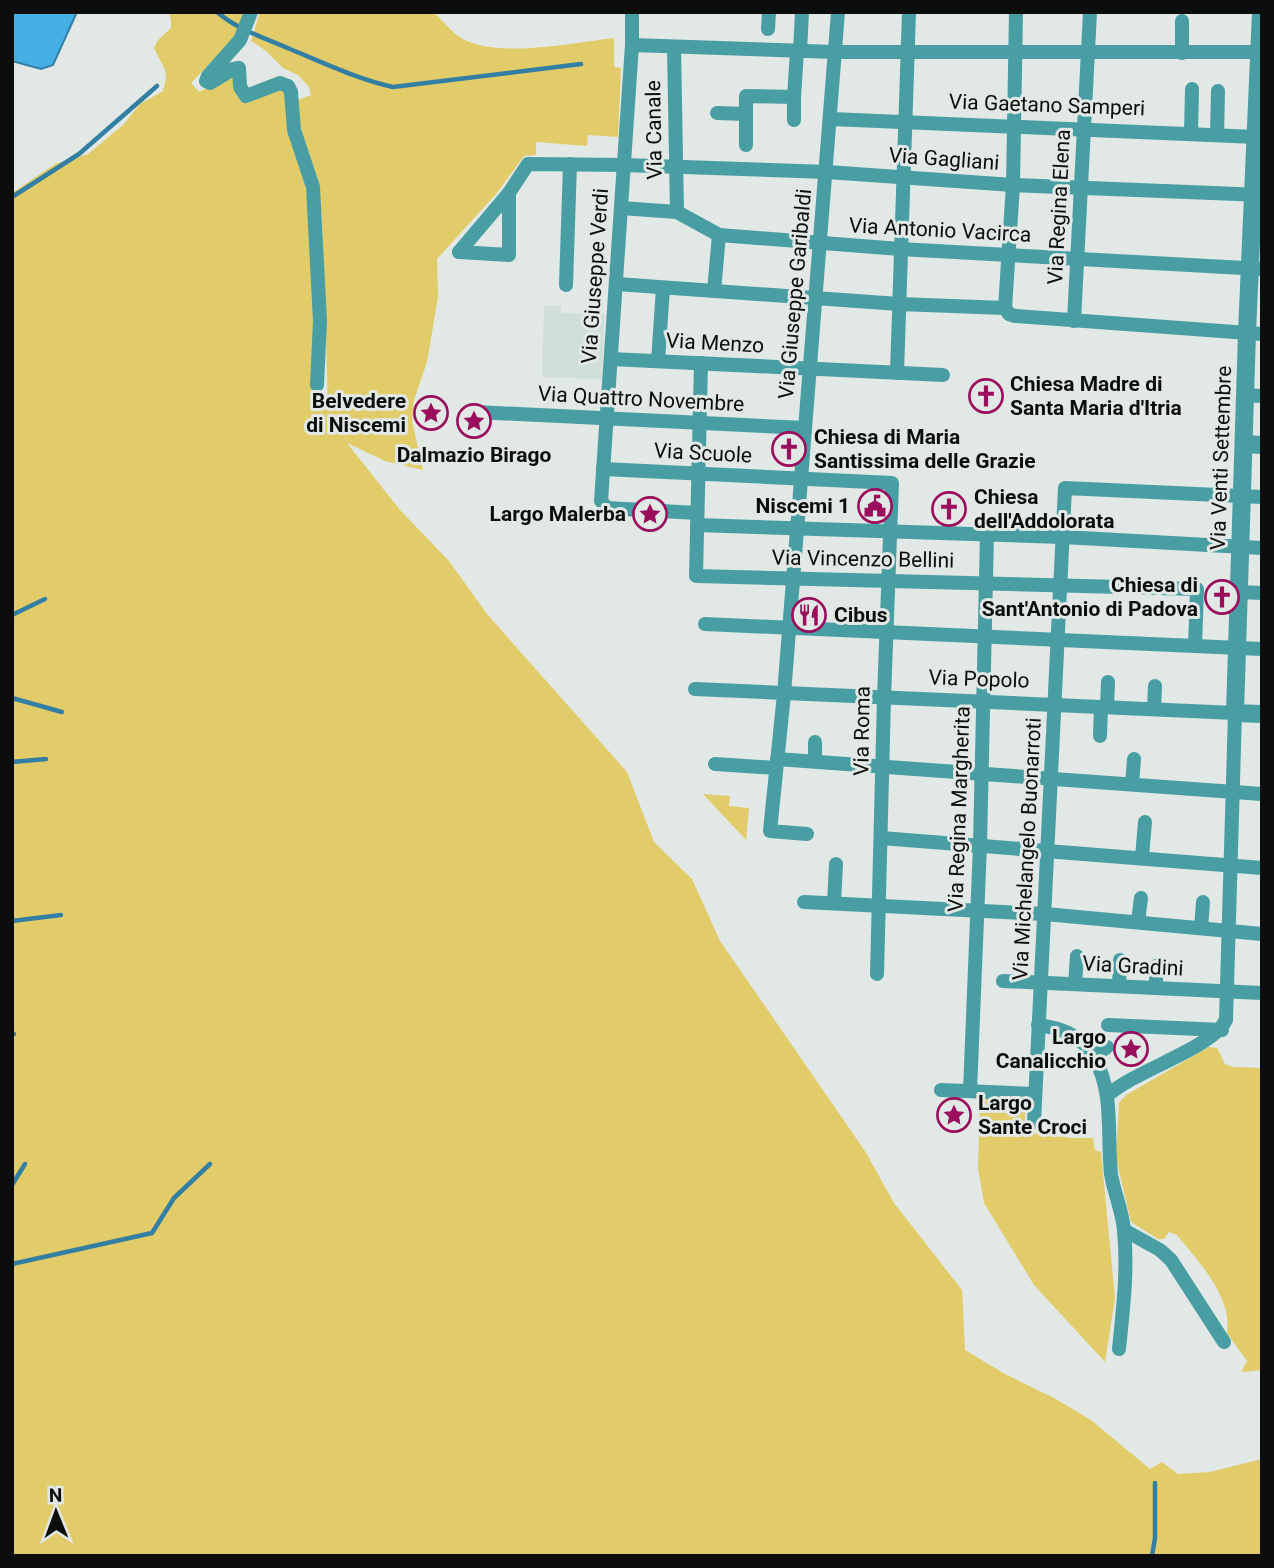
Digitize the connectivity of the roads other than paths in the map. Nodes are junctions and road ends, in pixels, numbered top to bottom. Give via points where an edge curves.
1 (251, 12) edge
2 (632, 12) edge
3 (769, 12) edge
4 (802, 12) edge
5 (838, 12) edge
6 (909, 12) edge
7 (1016, 12) edge
8 (1090, 12) edge
9 (1261, 12) edge
10 (1181, 21) dead end
11 (768, 29) dead end
12 (632, 45) junction
13 (674, 47) junction
14 (798, 51) junction
15 (908, 51) junction
16 (835, 52) junction
17 (1016, 52) junction
18 (1182, 52) junction
19 (1261, 52) edge
20 (1088, 53) junction
21 (1192, 89) dead end
22 (1218, 91) dead end
23 (794, 97) junction
24 (717, 113) dead end
25 (746, 114) junction
26 (831, 119) junction
27 (794, 120) dead end
28 (905, 122) junction
29 (1014, 127) junction
30 (1084, 130) junction
31 (1191, 134) junction
32 (1217, 135) junction
33 (1259, 137) edge
34 (746, 145) dead end
35 (570, 164) junction
36 (624, 165) junction
37 (676, 167) junction
38 (827, 172) junction
39 (905, 177) junction
40 (1013, 185) junction
41 (1081, 186) junction
42 (509, 193) junction
43 (1258, 195) edge
44 (621, 208) junction
45 (677, 212) junction
46 (719, 235) junction
47 (819, 243) junction
48 (900, 249) junction
49 (1009, 255) junction
50 (1077, 258) junction
51 (1256, 269) edge
52 (617, 284) junction
53 (566, 285) dead end
54 (663, 288) junction
55 (714, 292) junction
56 (815, 298) junction
57 (899, 304) junction
58 (1005, 308) junction
59 (1074, 321) junction
60 (1254, 334) edge
61 (611, 359) junction
62 (658, 361) junction
63 (701, 363) junction
64 (810, 369) junction
65 (897, 373) junction
66 (943, 375) dead end
67 (317, 385) dead end
68 (1254, 395) edge
69 (476, 412) dead end
70 (606, 418) junction
71 (700, 423) junction
72 (805, 428) junction
73 (1253, 444) edge
74 (603, 469) junction
75 (698, 474) junction
76 (801, 479) junction
77 (889, 486) joint
78 (1243, 496) junction
79 (1262, 497) edge
80 (697, 519) junction
81 (796, 528) junction
82 (891, 532) junction
83 (987, 534) junction
84 (1063, 537) junction
85 (1241, 547) junction
86 (1262, 548) edge
87 (793, 579) junction
88 (889, 580) junction
89 (986, 582) junction
90 (1061, 584) junction
91 (1240, 592) junction
92 (1262, 593) edge
93 (705, 624) dead end
94 (789, 627) junction
95 (887, 632) junction
96 (985, 636) junction
97 (1059, 640) junction
98 (1195, 646) junction
99 (1238, 648) junction
100 (1262, 649) edge
101 (1108, 682) dead end
102 (1155, 686) dead end
103 (695, 689) dead end
104 (784, 694) junction
105 (884, 698) junction
106 (983, 702) junction
107 (1056, 705) junction
108 (1104, 707) junction
109 (1154, 709) junction
110 (1235, 713) junction
111 (1262, 714) edge
112 (1100, 736) dead end
113 (815, 742) dead end
114 (1133, 759) dead end
115 (815, 761) junction
116 (776, 763) junction
117 (715, 764) dead end
118 (883, 766) junction
119 (981, 773) junction
120 (1052, 778) junction
121 (1132, 784) junction
122 (1234, 791) junction
123 (1262, 794) edge
124 (1145, 822) dead end
125 (807, 834) dead end
126 (881, 838) junction
127 (980, 845) junction
128 (1047, 850) junction
129 (1142, 857) junction
130 (835, 864) dead end
131 (1232, 865) junction
132 (1262, 868) edge
133 (1141, 898) dead end
134 (804, 902) dead end
135 (1203, 902) dead end
136 (834, 903) junction
137 (879, 905) junction
138 (976, 909) junction
139 (1045, 914) junction
140 (1138, 922) junction
141 (1201, 928) junction
142 (1230, 931) junction
143 (1262, 934) edge
144 (1077, 956) dead end
145 (1120, 960) dead end
146 (1156, 965) dead end
147 (877, 974) dead end
148 (1003, 981) dead end
149 (1041, 982) junction
150 (1075, 984) junction
151 (1119, 986) junction
152 (1156, 988) junction
153 (1228, 992) junction
154 (1262, 993) edge
155 (1038, 1025) junction
156 (1108, 1026) dead end
157 (1222, 1030) junction
158 (1107, 1046) dead end
159 (1094, 1056) junction
160 (973, 1089) junction
161 (941, 1090) dead end
162 (1035, 1094) junction
163 (1107, 1096) junction
164 (1034, 1122) dead end
165 (1125, 1230) junction
166 (1224, 1342) dead end
167 (1119, 1349) dead end

1 - 67 street via 240,40 206,81 239,68 240,87 246,96 280,83 291,92 294,130 313,187 320,321
2 - 12 street
3 - 11 street
4 - 14 street
5 - 16 street, Via Giuseppe Garibaldi
6 - 15 street
7 - 17 street
8 - 20 street, Via Regina Elena
9 - 19 street, Via Venti Settembre
10 - 18 street
12 - 13 street
12 - 36 street, Via Giuseppe Verdi
13 - 14 street
13 - 37 street, Via Canale
14 - 16 street
14 - 23 street
15 - 16 street
15 - 17 street
15 - 28 street
16 - 26 street, Via Giuseppe Garibaldi
17 - 20 street
17 - 29 street
18 - 19 street
18 - 20 street
19 - 33 street, Via Venti Settembre
20 - 30 street, Via Regina Elena
21 - 31 street
22 - 32 street
23 - 25 street via 746,96
23 - 27 street
24 - 25 street
25 - 34 street
26 - 28 street, Via Gaetano Samperi
26 - 38 street, Via Giuseppe Garibaldi
28 - 29 street, Via Gaetano Samperi
28 - 39 street
29 - 30 street, Via Gaetano Samperi
29 - 40 street
30 - 31 street, Via Gaetano Samperi
30 - 41 street, Via Regina Elena
31 - 32 street, Via Gaetano Samperi
32 - 33 street, Via Gaetano Samperi
33 - 43 street, Via Venti Settembre
35 - 36 street, Via Gagliani
35 - 42 street, Via Gagliani via 528,164
35 - 53 street
36 - 37 street, Via Gagliani
36 - 44 street, Via Giuseppe Verdi
37 - 38 street, Via Gagliani
37 - 45 street, Via Canale
38 - 39 street, Via Gagliani
38 - 47 street, Via Giuseppe Garibaldi
39 - 40 street, Via Gagliani
39 - 48 street
40 - 41 street, Via Gagliani
40 - 49 street
41 - 43 street, Via Gagliani
41 - 50 street, Via Regina Elena
42 - 42 street via 467,242 459,252 509,255
43 - 51 street, Via Venti Settembre
44 - 45 street, Via Antonio Vacirca
44 - 52 street, Via Giuseppe Verdi
45 - 46 street, Via Antonio Vacirca
46 - 47 street, Via Antonio Vacirca
46 - 55 street
47 - 48 street, Via Antonio Vacirca
47 - 56 street, Via Giuseppe Garibaldi
48 - 49 street, Via Antonio Vacirca
48 - 57 street
49 - 50 street, Via Antonio Vacirca
49 - 58 street
50 - 51 street, Via Antonio Vacirca
50 - 59 street, Via Regina Elena
51 - 60 street, Via Venti Settembre
52 - 54 street
52 - 61 street, Via Giuseppe Verdi
54 - 55 street
54 - 62 street
55 - 56 street
56 - 57 street
56 - 64 street, Via Giuseppe Garibaldi
57 - 58 street
57 - 65 street
58 - 59 street via 1015,316
59 - 60 street
60 - 68 street, Via Venti Settembre
61 - 62 street, Via Menzo
61 - 70 street, Via Giuseppe Verdi
62 - 63 street, Via Menzo
63 - 64 street, Via Menzo
63 - 71 street
64 - 65 street, Via Menzo
64 - 72 street, Via Giuseppe Garibaldi
65 - 66 street, Via Menzo
68 - 73 street, Via Venti Settembre
69 - 70 street, Via Quattro Novembre
70 - 71 street, Via Quattro Novembre
70 - 74 street, Via Giuseppe Verdi
71 - 72 street, Via Quattro Novembre
71 - 75 street
72 - 76 street, Via Giuseppe Garibaldi
73 - 78 street, Via Venti Settembre
74 - 75 street, Via Scuole
74 - 80 street, Via Giuseppe Verdi via 601,501 607,508
75 - 76 street, Via Scuole
75 - 80 street
76 - 77 street, Via Scuole
76 - 81 street, Via Giuseppe Garibaldi
77 - 82 street, Via Roma
78 - 79 street
78 - 84 street, Via Michelangelo Buonarroti via 1069,492
78 - 85 street, Via Venti Settembre
80 - 81 street
80 - 87 street, Via Vincenzo Bellini via 696,576
81 - 82 street
81 - 87 street, Via Giuseppe Garibaldi
82 - 83 street
82 - 88 street, Via Roma
83 - 84 street
83 - 89 street, Via Regina Margherita
84 - 85 street
84 - 90 street, Via Michelangelo Buonarroti
85 - 86 street
85 - 91 street, Via Venti Settembre
87 - 88 street, Via Vincenzo Bellini
87 - 94 street, Via Giuseppe Garibaldi
88 - 89 street, Via Vincenzo Bellini
88 - 95 street, Via Roma
89 - 90 street, Via Vincenzo Bellini
89 - 96 street, Via Regina Margherita
90 - 97 street, Via Michelangelo Buonarroti
90 - 98 street, Via Vincenzo Bellini via 1197,589
91 - 92 street
91 - 99 street, Via Venti Settembre
93 - 94 street
94 - 95 street
94 - 104 street, Via Giuseppe Garibaldi
95 - 96 street
95 - 105 street, Via Roma
96 - 97 street
96 - 106 street, Via Regina Margherita
97 - 98 street
97 - 107 street, Via Michelangelo Buonarroti
98 - 99 street
99 - 100 street
99 - 110 street, Via Venti Settembre
101 - 108 street
102 - 109 street
103 - 104 street, Via Popolo
104 - 105 street, Via Popolo
104 - 116 street, Via Giuseppe Garibaldi
105 - 106 street, Via Popolo
105 - 118 street, Via Roma
106 - 107 street, Via Popolo
106 - 119 street, Via Regina Margherita
107 - 108 street, Via Popolo
107 - 120 street, Via Michelangelo Buonarroti
108 - 109 street, Via Popolo
108 - 112 street
109 - 110 street, Via Popolo
110 - 111 street, Via Popolo
110 - 122 street, Via Venti Settembre
113 - 115 street
114 - 121 street
115 - 116 street
115 - 118 street
116 - 117 street
116 - 125 street, Via Giuseppe Garibaldi via 770,831
118 - 119 street
118 - 126 street, Via Roma
119 - 120 street
119 - 127 street, Via Regina Margherita
120 - 121 street
120 - 128 street, Via Michelangelo Buonarroti
121 - 122 street
122 - 123 street
122 - 131 street, Via Venti Settembre
124 - 129 street
126 - 127 street
126 - 137 street, Via Roma
127 - 128 street
127 - 138 street, Via Regina Margherita
128 - 129 street
128 - 139 street, Via Michelangelo Buonarroti
129 - 131 street
130 - 136 street
131 - 132 street
131 - 142 street, Via Venti Settembre
133 - 140 street
134 - 136 street
135 - 141 street
136 - 137 street
137 - 138 street
137 - 147 street, Via Roma
138 - 139 street
138 - 160 street, Via Regina Margherita
139 - 140 street
139 - 149 street, Via Michelangelo Buonarroti
140 - 141 street
141 - 142 street
142 - 143 street
142 - 153 street, Via Venti Settembre
144 - 150 street
145 - 151 street
146 - 152 street
148 - 149 street, Via Gradini
149 - 150 street, Via Gradini
149 - 155 street, Via Michelangelo Buonarroti
150 - 151 street, Via Gradini
151 - 152 street, Via Gradini
152 - 153 street, Via Gradini
153 - 154 street, Via Gradini
153 - 157 street, Via Venti Settembre
155 - 159 street via 1059,1027
155 - 162 street, Via Michelangelo Buonarroti
156 - 157 street
157 - 163 street via 1119,1085
158 - 159 street
159 - 163 street
160 - 161 street
160 - 162 street
162 - 164 street, Via Michelangelo Buonarroti
163 - 165 street via 1111,1174
165 - 166 street via 1171,1260
165 - 167 street via 1126,1287

